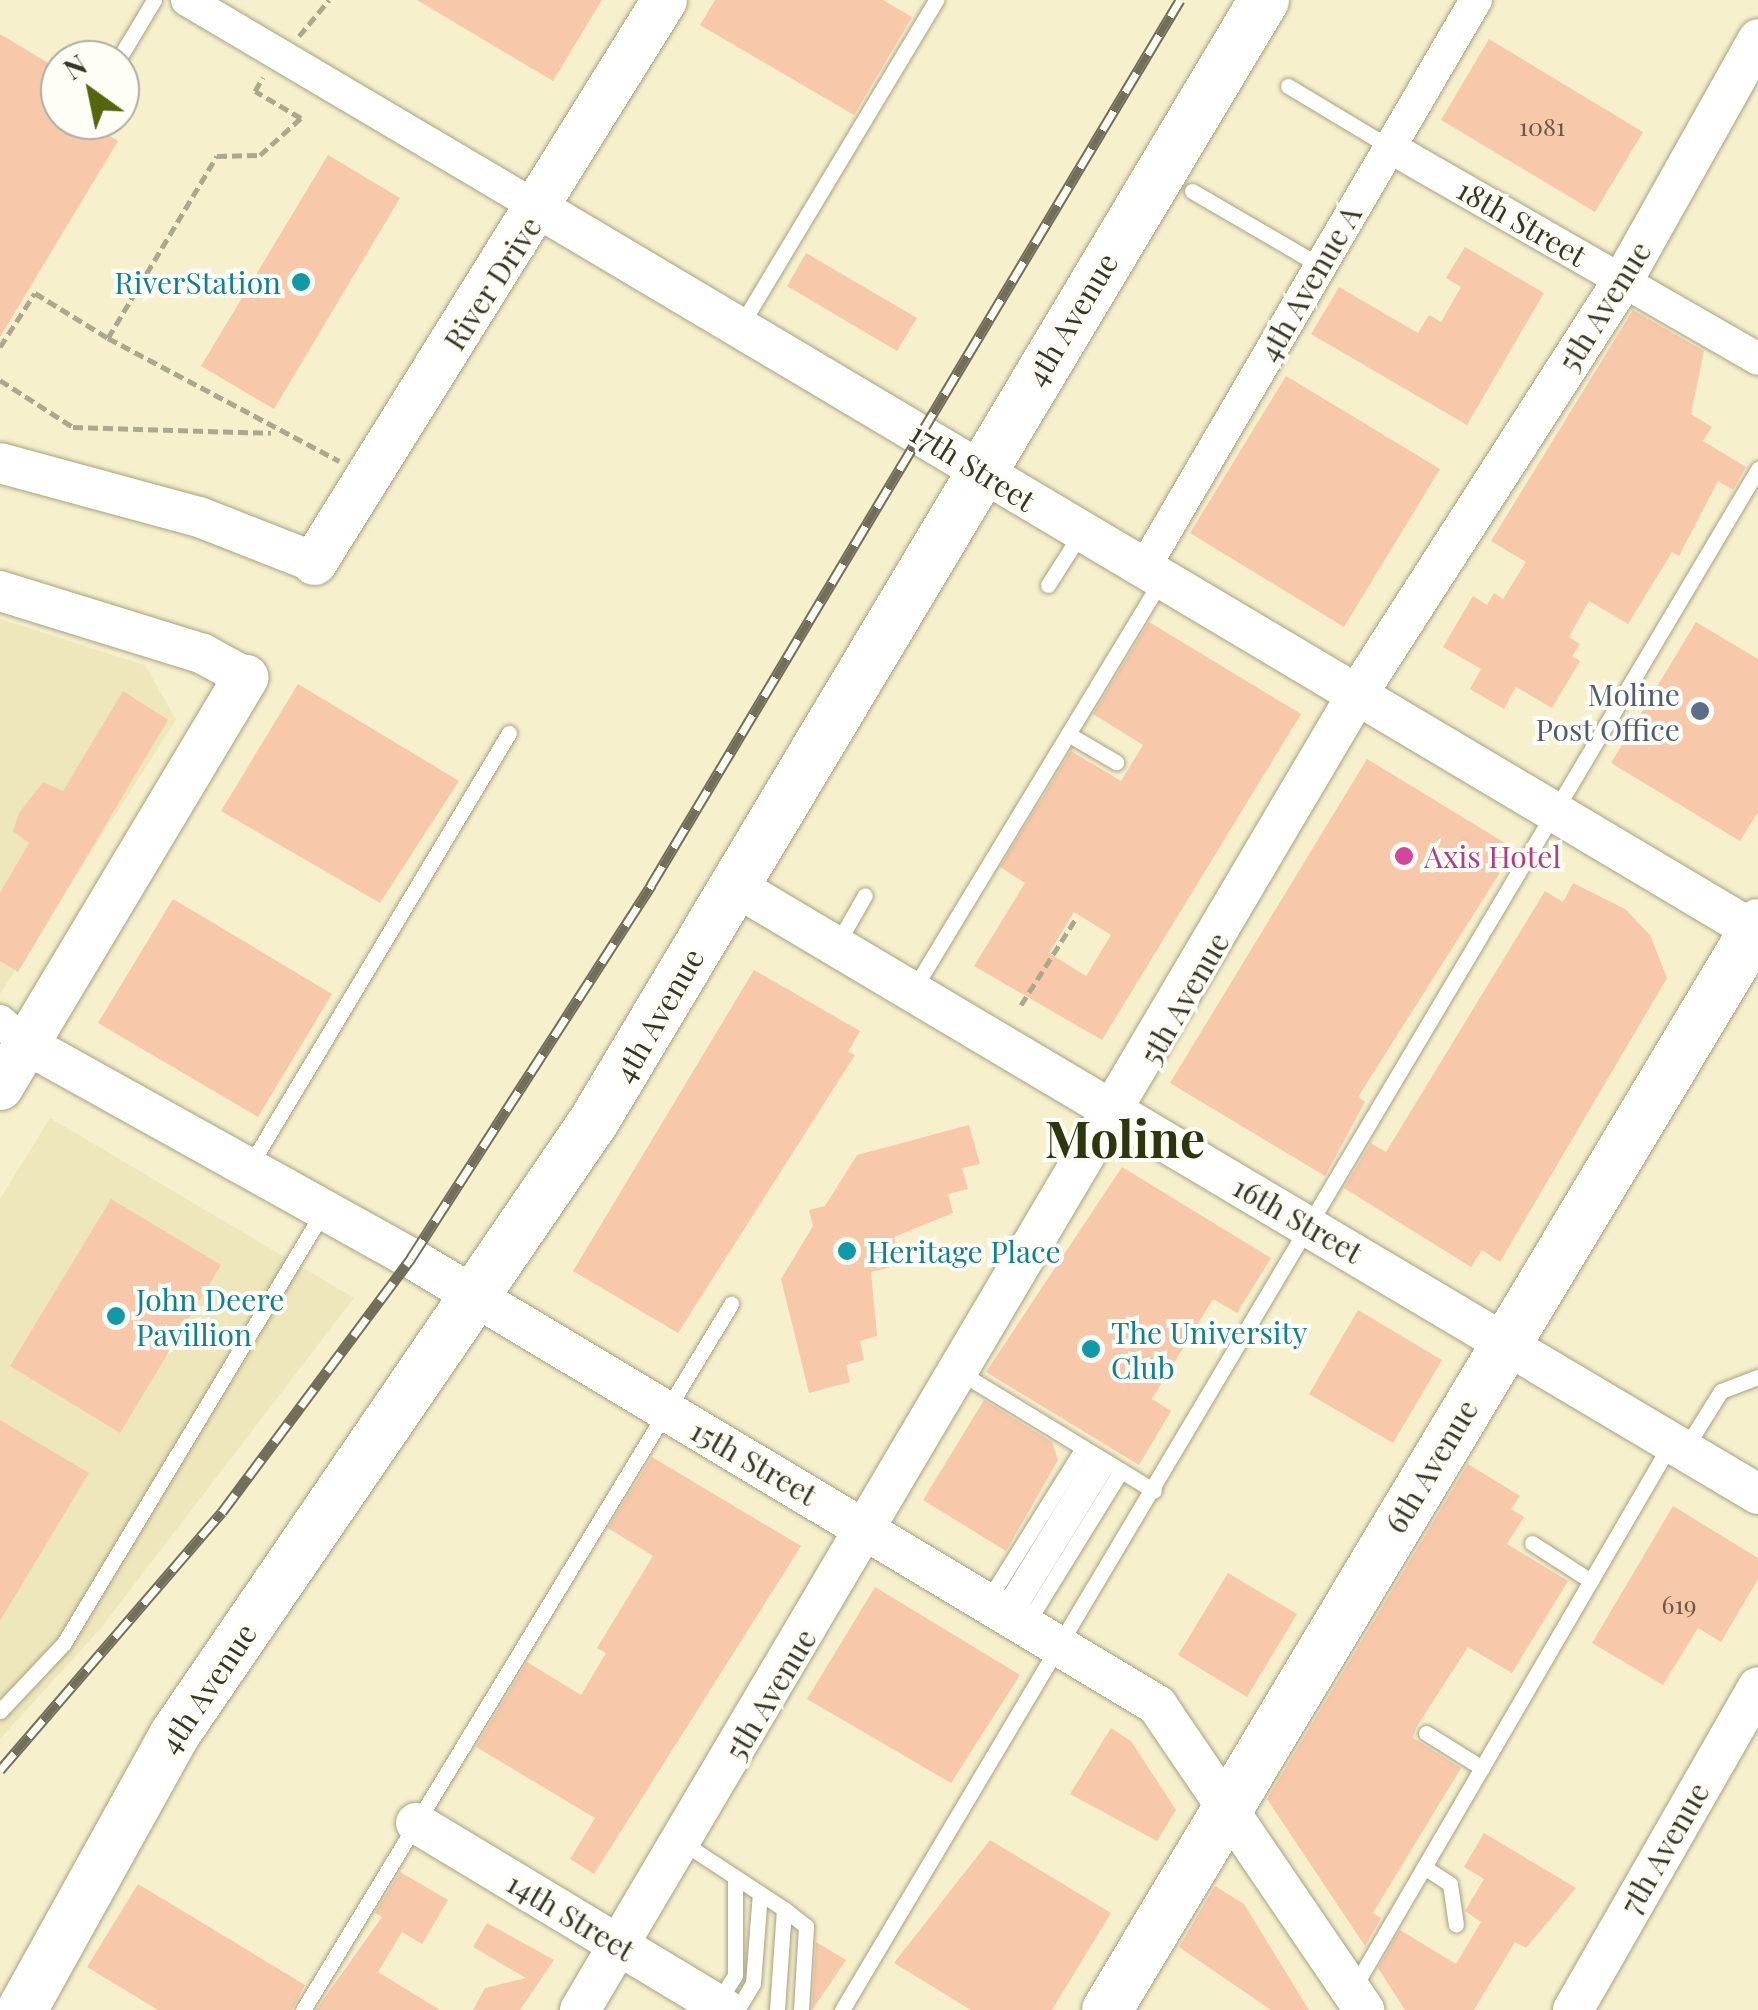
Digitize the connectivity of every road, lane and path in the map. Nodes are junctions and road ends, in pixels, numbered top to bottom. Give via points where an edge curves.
1 (154, 0) edge
2 (187, 0) edge
3 (329, 0) edge
4 (664, 0) edge
5 (936, 0) edge
6 (1264, 0) edge
7 (1474, 1) edge
8 (1758, 39) edge
9 (130, 40) edge
10 (276, 53) junction
11 (1288, 86) dead end
12 (1388, 146) junction
13 (1192, 191) dead end
14 (540, 209) junction
15 (1319, 266) junction
16 (1623, 280) junction
17 (741, 324) junction
18 (108, 338) junction
19 (0, 347) edge
20 (1758, 360) edge
21 (0, 380) edge
22 (274, 433) junction
23 (15, 467) edge
24 (1758, 469) edge
25 (980, 470) junction
26 (370, 475) junction
27 (1082, 532) junction
28 (314, 562) joint
29 (1153, 573) junction
30 (1048, 585) dead end
31 (0, 591) edge
32 (244, 677) joint
33 (1358, 693) junction
34 (509, 734) dead end
35 (1068, 734) junction
36 (1116, 762) dead end
37 (1553, 812) junction
38 (733, 885) junction
39 (865, 895) dead end
40 (1075, 920) dead end
41 (1757, 929) edge
42 (835, 947) junction
43 (911, 994) junction
44 (1021, 1005) dead end
45 (9, 1036) edge
46 (0, 1087) edge
47 (1118, 1112) junction
48 (249, 1168) junction
49 (325, 1208) junction
50 (1311, 1226) junction
51 (474, 1297) junction
52 (731, 1304) dead end
53 (1506, 1344) junction
54 (962, 1372) junction
55 (1758, 1377) edge
56 (663, 1410) junction
57 (1678, 1446) junction
58 (1102, 1460) junction
59 (1154, 1491) junction
60 (1758, 1494) edge
61 (869, 1528) junction
62 (1532, 1543) dead end
63 (1590, 1581) junction
64 (1007, 1612) junction
65 (1063, 1643) junction
66 (1758, 1687) edge
67 (0, 1710) edge
68 (1426, 1733) dead end
69 (1482, 1768) junction
70 (1227, 1805) junction
71 (416, 1823) junction
72 (682, 1842) junction
73 (1424, 1867) junction
74 (735, 1876) junction
75 (760, 1893) junction
76 (784, 1910) junction
77 (1456, 1925) dead end
78 (620, 1946) junction
79 (1351, 2004) edge
80 (726, 2008) edge
81 (22, 2010) edge
82 (303, 2010) edge
83 (580, 2010) edge
84 (776, 2010) edge
85 (801, 2010) edge
86 (842, 2010) edge
87 (1107, 2010) edge
88 (1572, 2010) edge

1 - 9 lane
2 - 10 street, 17th Street
3 - 10 path
4 - 14 main road, River Drive
5 - 17 lane
6 - 25 main road, 4th Avenue
7 - 12 street, 4th Avenue A
8 - 16 street, 5th Avenue
10 - 14 street, 17th Street
10 - 18 path via 256,91 301,118 260,156 217,156
11 - 12 lane
12 - 15 street, 4th Avenue A
12 - 16 street, 18th Street
13 - 15 lane
14 - 17 street, 17th Street
14 - 26 main road, River Drive
15 - 29 street, 4th Avenue A
16 - 20 street, 18th Street
16 - 33 street, 5th Avenue
17 - 25 street, 17th Street
18 - 19 path via 35,293
18 - 22 path
21 - 22 path via 73,427
22 - 26 path
23 - 28 street via 199,517
24 - 37 lane
25 - 27 street, 17th Street
25 - 38 main road, 4th Avenue
26 - 28 main road, River Drive
27 - 29 street, 17th Street
27 - 30 lane
29 - 33 street, 17th Street
29 - 35 lane
31 - 32 street via 203,654
32 - 45 main road
33 - 37 street, 17th Street
33 - 47 street, 5th Avenue
34 - 48 lane
35 - 36 lane
35 - 43 lane
37 - 41 street, 17th Street
37 - 50 lane
38 - 42 street, 16th Street
38 - 51 main road, 4th Avenue via 594,1121
39 - 42 lane
40 - 44 path
41 - 53 main road, 6th Avenue
42 - 43 street, 16th Street
43 - 47 street, 16th Street
45 - 46 main road
45 - 48 street, 15th Street
47 - 50 street, 16th Street
47 - 54 street, 5th Avenue
48 - 49 street, 15th Street
49 - 51 street, 15th Street
49 - 67 lane via 64,1643
50 - 53 street, 16th Street
50 - 59 lane
51 - 56 street, 15th Street
51 - 81 main road, 4th Avenue via 174,1734
52 - 56 lane
53 - 57 street, 16th Street
53 - 70 main road, 6th Avenue
54 - 58 lane
54 - 61 street, 5th Avenue
55 - 57 lane via 1721,1391
56 - 61 street, 15th Street
56 - 71 lane
57 - 60 street, 16th Street
57 - 63 lane
58 - 59 lane
58 - 64 lane
58 - 64 lane
59 - 65 lane
61 - 64 street, 15th Street
61 - 72 street, 5th Avenue
62 - 63 lane
63 - 69 lane
64 - 65 street, 15th Street
65 - 70 street, 15th Street via 1156,1705
65 - 86 lane
66 - 88 street, 7th Avenue
68 - 69 lane
69 - 73 lane
70 - 79 street, 15th Street
70 - 87 main road, 6th Avenue
71 - 78 street, 14th Street
71 - 82 lane
72 - 74 lane
72 - 78 street, 5th Avenue
73 - 77 lane via 1450,1884
73 - 79 lane
74 - 75 lane
74 - 80 lane via 734,1975
75 - 76 lane
75 - 80 lane via 752,1983
76 - 84 lane
76 - 85 lane via 806,1926
78 - 80 street, 14th Street
78 - 83 street, 5th Avenue

